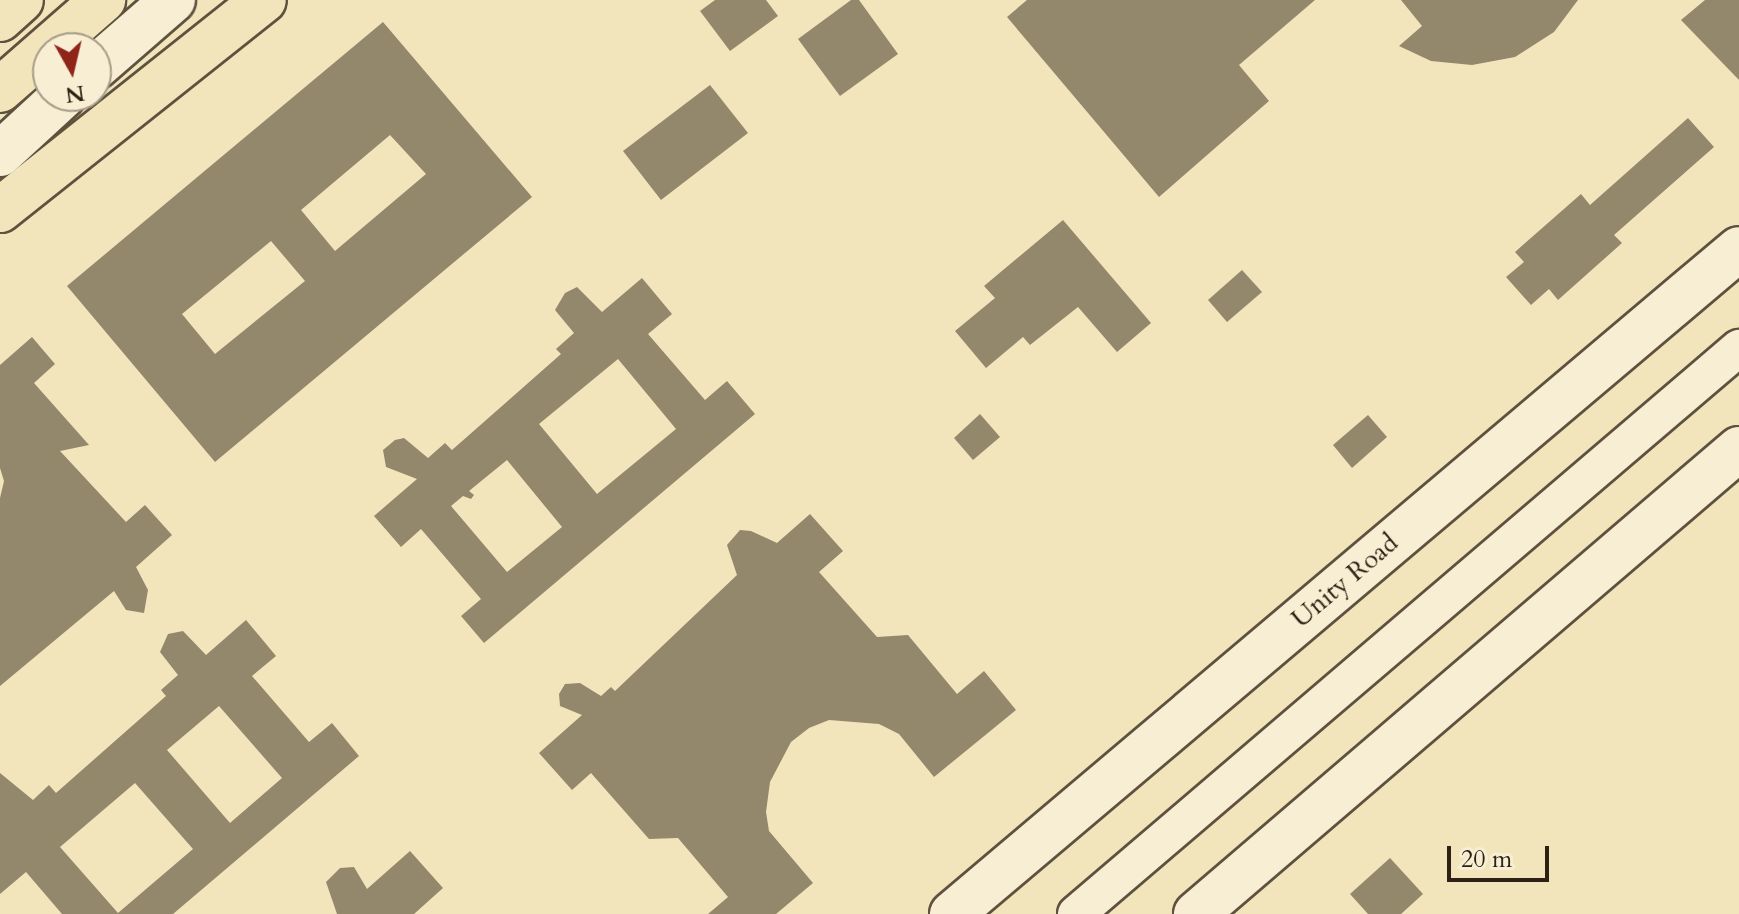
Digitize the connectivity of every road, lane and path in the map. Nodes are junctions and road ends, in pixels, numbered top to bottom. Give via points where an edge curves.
1 (21, 0) edge
2 (103, 0) edge
3 (173, 0) edge
4 (264, 0) edge
5 (0, 19) edge
6 (112, 53) edge
7 (0, 90) edge
8 (46, 112) edge
9 (0, 154) edge
10 (0, 210) edge
11 (1739, 249) edge
12 (1739, 348) edge
13 (1739, 449) edge
14 (952, 914) edge
15 (1076, 914) edge
16 (1196, 914) edge

1 - 5 main road
2 - 7 main road
3 - 6 street
4 - 10 main road
8 - 9 street
11 - 14 street, Unity Road
12 - 15 street
13 - 16 street

